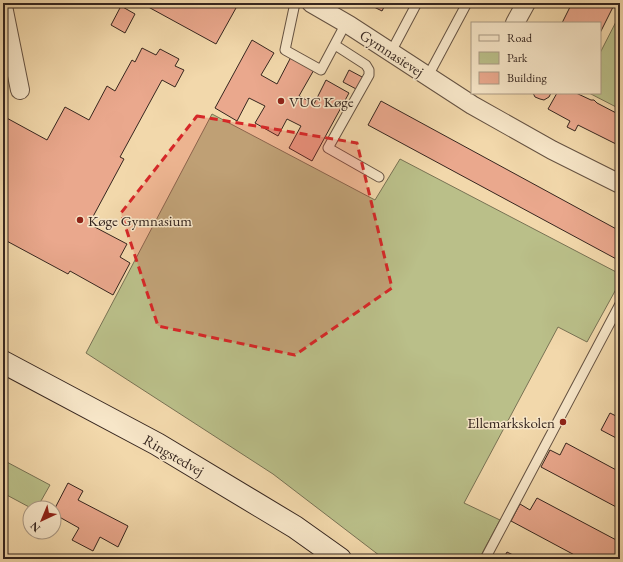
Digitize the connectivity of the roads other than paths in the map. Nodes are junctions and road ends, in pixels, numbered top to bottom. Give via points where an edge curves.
1 (295, 3) edge
2 (311, 3) edge
3 (417, 3) edge
4 (466, 3) edge
5 (526, 3) edge
6 (3, 6) edge
7 (516, 22) edge
8 (346, 23) junction
9 (335, 45) junction
10 (391, 52) junction
11 (428, 76) junction
12 (20, 90) dead end
13 (475, 99) edge
14 (379, 177) dead end
15 (620, 184) edge
16 (620, 304) edge
17 (3, 362) edge
18 (340, 559) edge
19 (485, 559) edge

1 - 9 lane via 285,50 321,70
2 - 8 street, Gymnasievej
3 - 10 lane
4 - 11 lane
5 - 7 street
6 - 12 street
8 - 9 lane
8 - 10 street, Gymnasievej
9 - 14 lane via 366,65 369,75 328,148
10 - 11 street, Gymnasievej
11 - 13 street, Gymnasievej
13 - 15 street, Gymnasievej via 552,150
16 - 19 lane
17 - 18 main road, Ringstedvej via 157,444 295,527

